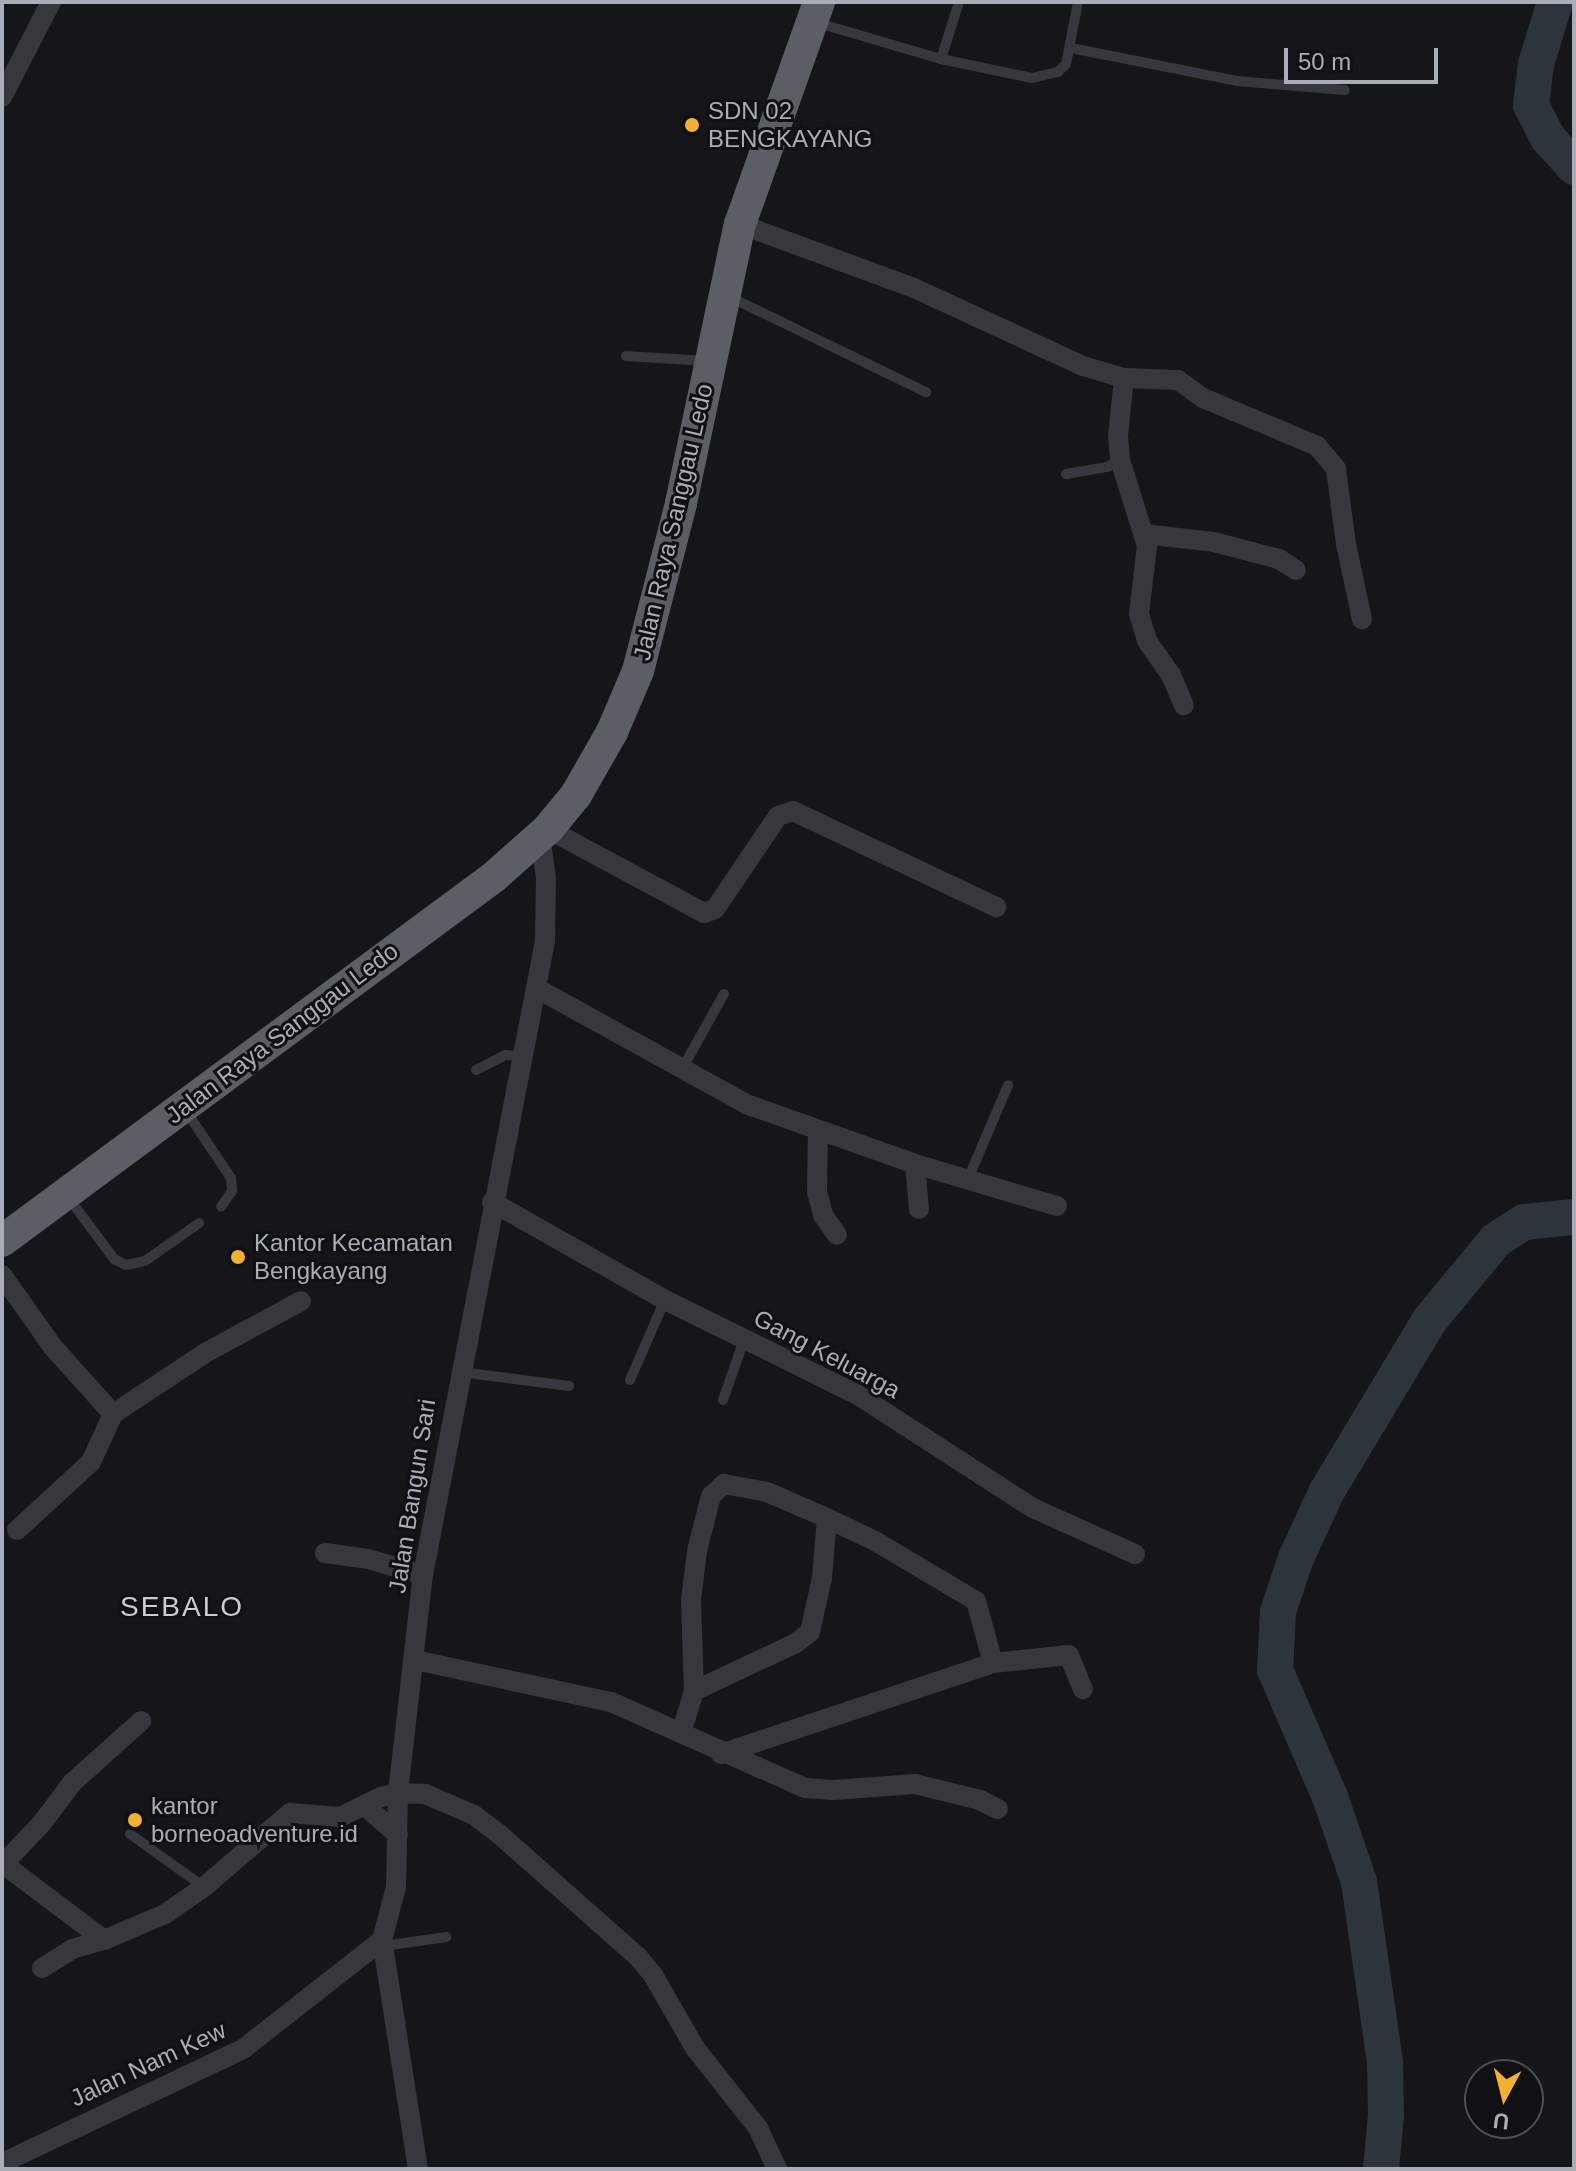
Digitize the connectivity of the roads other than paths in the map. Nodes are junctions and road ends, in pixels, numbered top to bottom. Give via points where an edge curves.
1 (51, 2) edge
2 (1078, 2) edge
3 (958, 5) dead end
4 (816, 12) edge
5 (1071, 48) junction
6 (941, 59) junction
7 (1345, 90) dead end
8 (2, 97) edge
9 (740, 224) junction
10 (724, 293) junction
11 (626, 356) dead end
12 (709, 361) junction
13 (1124, 378) junction
14 (926, 392) dead end
15 (1120, 460) junction
16 (1066, 474) dead end
17 (1144, 534) junction
18 (1296, 570) dead end
19 (1362, 619) dead end
20 (1184, 705) dead end
21 (544, 832) junction
22 (996, 907) dead end
23 (538, 989) junction
24 (724, 994) dead end
25 (525, 1056) junction
26 (682, 1069) junction
27 (476, 1070) dead end
28 (1008, 1085) dead end
29 (183, 1106) junction
30 (818, 1132) junction
31 (915, 1164) junction
32 (968, 1179) junction
33 (65, 1193) junction
34 (492, 1202) junction
35 (1057, 1206) dead end
36 (221, 1207) dead end
37 (919, 1209) dead end
38 (199, 1223) dead end
39 (837, 1235) dead end
40 (2, 1241) edge
41 (2, 1275) edge
42 (665, 1300) junction
43 (301, 1301) dead end
44 (744, 1340) junction
45 (460, 1372) junction
46 (630, 1380) dead end
47 (569, 1386) dead end
48 (723, 1400) dead end
49 (113, 1414) junction
50 (827, 1518) junction
51 (17, 1530) dead end
52 (325, 1553) dead end
53 (1135, 1554) dead end
54 (423, 1575) junction
55 (415, 1660) junction
56 (993, 1663) junction
57 (1083, 1689) dead end
58 (694, 1691) junction
59 (141, 1721) dead end
60 (681, 1733) junction
61 (721, 1754) junction
62 (398, 1793) junction
63 (364, 1805) junction
64 (998, 1809) dead end
65 (130, 1834) dead end
66 (398, 1835) junction
67 (3, 1863) edge
68 (204, 1887) junction
69 (446, 1937) dead end
70 (104, 1940) junction
71 (383, 1943) junction
72 (42, 1968) dead end
73 (2, 2163) edge
74 (418, 2169) edge
75 (777, 2169) edge

1 - 8 street
2 - 5 lane
3 - 6 lane
4 - 6 lane
4 - 9 highway, Jalan Raya Sanggau Ledo
5 - 6 lane via 1058,72 1032,78
5 - 7 lane via 1237,81
9 - 10 highway, Jalan Raya Sanggau Ledo
9 - 13 street via 914,288 1083,366
10 - 12 highway, Jalan Raya Sanggau Ledo
10 - 14 lane
11 - 12 lane
12 - 21 highway, Jalan Raya Sanggau Ledo via 681,503 638,671 589,774
13 - 15 street
13 - 19 street via 1178,380 1203,398 1317,446 1330,458 1340,485
15 - 16 lane
15 - 17 street
17 - 18 street via 1214,542 1279,559
17 - 20 street via 1147,552 1138,603 1142,624
21 - 22 street via 704,913 715,909 778,816 793,811
21 - 23 street, Jalan Bangun Sari via 547,899
21 - 29 highway, Jalan Raya Sanggau Ledo via 495,876
23 - 25 street, Jalan Bangun Sari
23 - 26 street
24 - 26 lane
25 - 27 lane via 505,1055
25 - 34 street, Jalan Bangun Sari
26 - 30 street via 746,1104
28 - 32 lane
29 - 33 highway, Jalan Raya Sanggau Ledo
29 - 36 lane via 231,1178 232,1191
30 - 31 street
30 - 39 street via 817,1192 823,1215
31 - 32 street
31 - 37 street
32 - 35 street
33 - 38 lane via 114,1259 126,1265 145,1261
33 - 40 highway, Jalan Raya Sanggau Ledo
34 - 42 street, Gang Keluarga
34 - 45 street, Jalan Bangun Sari
41 - 49 street via 52,1346
42 - 44 street, Gang Keluarga
42 - 46 lane
43 - 49 street via 205,1353
44 - 48 lane
44 - 53 street, Gang Keluarga via 858,1395 1033,1508
45 - 47 lane
45 - 54 street, Jalan Bangun Sari
49 - 51 street via 91,1462
50 - 56 street via 976,1601
50 - 58 street via 817,1609 808,1635
50 - 58 street via 743,1486 724,1484 714,1490 700,1531 694,1573
52 - 54 street
54 - 55 street, Jalan Bangun Sari
55 - 60 street via 583,1694
55 - 62 street, Jalan Bangun Sari
56 - 57 street via 1067,1654
56 - 61 street
58 - 60 street
59 - 67 street via 72,1783
60 - 61 street
61 - 64 street via 812,1790 915,1784
62 - 63 street
62 - 66 street, Jalan Bangun Sari
62 - 75 street via 425,1794 474,1815 638,1957 695,2048 753,2121
63 - 66 street
63 - 68 street via 340,1817 290,1813
65 - 68 lane
66 - 71 street, Jalan Bangun Sari via 396,1887
67 - 70 street
68 - 70 street via 165,1914
69 - 71 lane
70 - 72 street via 72,1949
71 - 73 street, Jalan Nam Kew via 243,2049
71 - 74 street, Jalan Bangun Sari

